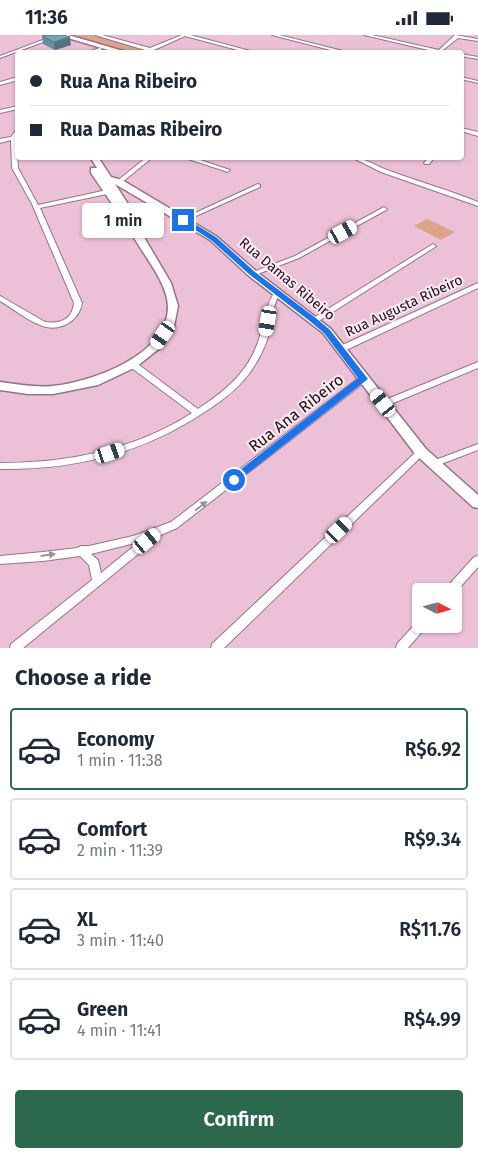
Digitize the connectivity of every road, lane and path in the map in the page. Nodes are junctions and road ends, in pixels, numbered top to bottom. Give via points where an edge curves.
1 (57, 35) edge
2 (97, 35) edge
3 (185, 35) edge
4 (274, 35) edge
5 (366, 35) edge
6 (457, 36) edge
7 (478, 40) edge
8 (100, 49) junction
9 (18, 50) edge
10 (96, 50) edge
11 (104, 50) edge
12 (115, 50) edge
13 (151, 50) joint
14 (244, 50) edge
15 (337, 50) edge
16 (435, 50) edge
17 (441, 50) edge
18 (15, 51) edge
19 (464, 56) edge
20 (0, 57) edge
21 (478, 58) edge
22 (15, 79) edge
23 (464, 79) edge
24 (478, 82) edge
25 (0, 84) edge
26 (15, 108) edge
27 (0, 112) edge
28 (464, 131) edge
29 (478, 134) edge
30 (15, 135) edge
31 (13, 138) junction
32 (0, 141) edge
33 (89, 160) edge
34 (96, 160) edge
35 (147, 160) edge
36 (194, 160) edge
37 (203, 160) edge
38 (359, 160) edge
39 (430, 160) edge
40 (200, 162) junction
41 (427, 163) dead end
42 (94, 169) junction
43 (227, 170) dead end
44 (108, 178) junction
45 (119, 182) junction
46 (258, 186) dead end
47 (107, 192) junction
48 (124, 204) junction
49 (478, 204) edge
50 (36, 207) junction
51 (384, 209) dead end
52 (183, 220) junction
53 (130, 222) junction
54 (433, 246) dead end
55 (253, 274) junction
56 (478, 285) edge
57 (277, 293) junction
58 (0, 298) edge
59 (314, 320) junction
60 (341, 349) junction
61 (132, 364) junction
62 (478, 365) edge
63 (363, 379) junction
64 (0, 386) edge
65 (383, 403) junction
66 (198, 413) junction
67 (478, 447) edge
68 (421, 452) junction
69 (433, 464) junction
70 (0, 466) edge
71 (478, 503) edge
72 (160, 531) junction
73 (81, 550) junction
74 (478, 559) edge
75 (0, 560) edge
76 (97, 582) junction
77 (457, 583) edge
78 (414, 633) edge
79 (15, 648) edge
80 (216, 648) edge
81 (401, 648) edge

1 - 8 street
1 - 9 street
1 - 12 street
2 - 13 street
3 - 13 street
3 - 14 street
4 - 15 street
5 - 16 street
6 - 7 street
6 - 17 street
8 - 10 street
8 - 11 street
18 - 20 street
19 - 21 street
22 - 25 street
23 - 24 street
26 - 27 street
28 - 29 street
30 - 31 street
31 - 32 street
31 - 50 street via 15,168
33 - 42 street
34 - 44 street
35 - 45 street
36 - 40 street
37 - 40 street
38 - 49 street
39 - 41 street
40 - 43 street
42 - 44 street via 101,177
42 - 47 street
44 - 45 street, Rua Damas Ribeiro
44 - 48 street
45 - 52 street, Rua Damas Ribeiro
46 - 52 street
47 - 48 street
47 - 50 street
47 - 53 street
48 - 53 street
50 - 58 street via 78,303 78,311 72,320 43,324
51 - 55 street via 296,257
52 - 55 street, Rua Damas Ribeiro via 218,242
53 - 61 street via 166,283 173,306 170,326 156,345
54 - 59 street
55 - 57 street, Rua Damas Ribeiro
56 - 60 street, Rua Augusta Ribeiro
57 - 59 street, Rua Damas Ribeiro
57 - 66 street via 258,354 250,367 241,380
59 - 60 street, Rua Damas Ribeiro
60 - 63 street, Rua Damas Ribeiro
61 - 64 street via 94,382 72,387 28,390
61 - 66 street
62 - 65 street
63 - 65 street, Rua Damas Ribeiro
72 -> 63 street, Rua Ana Ribeiro via 188,515
65 - 68 street, Rua Damas Ribeiro
66 - 70 street via 173,429 110,453 63,463
67 - 69 street
68 - 69 street, Rua Damas Ribeiro
68 - 80 street
69 - 71 street, Rua Damas Ribeiro
72 - 73 street, Rua Ana Ribeiro
72 - 76 street
75 -> 73 street, Rua Ana Ribeiro
73 - 76 street via 94,563
74 - 77 street
76 - 79 street
78 - 81 street

